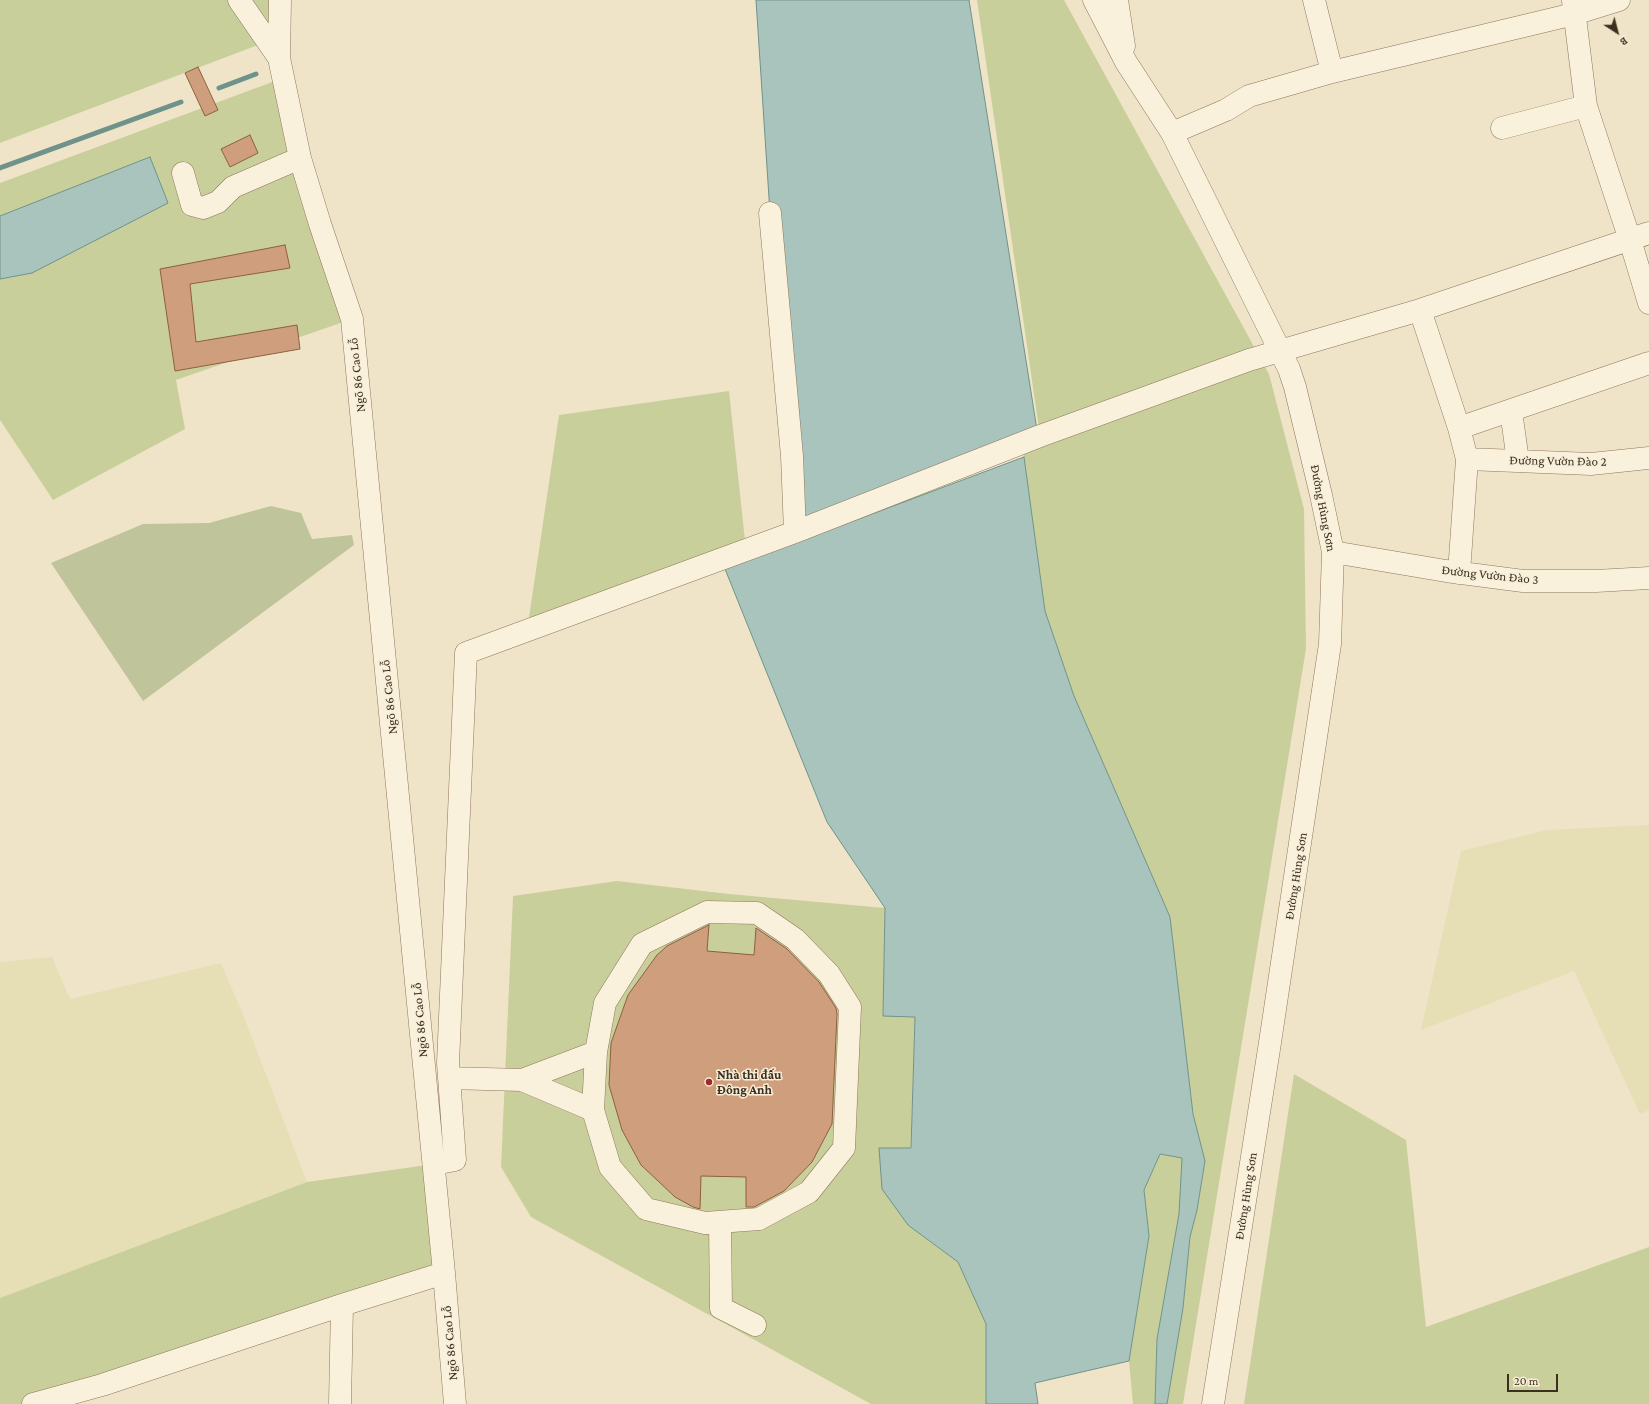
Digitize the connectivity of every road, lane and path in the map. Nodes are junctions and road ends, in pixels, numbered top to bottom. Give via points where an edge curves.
1 (239, 0) edge
2 (280, 0) edge
3 (1094, 0) edge
4 (1118, 0) edge
5 (1314, 0) edge
6 (1618, 0) edge
7 (1573, 7) edge
8 (279, 58) junction
9 (1126, 62) junction
10 (1332, 72) junction
11 (1586, 106) junction
12 (1502, 128) dead end
13 (1172, 133) junction
14 (300, 158) junction
15 (183, 173) dead end
16 (770, 213) dead end
17 (1640, 237) edge
18 (1649, 303) edge
19 (1420, 310) junction
20 (1281, 352) junction
21 (1649, 364) edge
22 (1511, 411) junction
23 (1459, 428) junction
24 (1649, 458) edge
25 (1467, 459) junction
26 (1518, 461) junction
27 (795, 532) junction
28 (1333, 552) junction
29 (1459, 573) junction
30 (1649, 578) edge
31 (596, 1052) junction
32 (449, 1078) junction
33 (522, 1080) junction
34 (593, 1110) junction
35 (434, 1164) junction
36 (720, 1222) junction
37 (444, 1273) junction
38 (342, 1305) junction
39 (755, 1325) dead end
40 (32, 1404) edge
41 (340, 1404) edge
42 (455, 1404) edge
43 (1213, 1404) edge

1 - 8 street
2 - 8 street, Ngõ 86 Cao Lỗ
3 - 9 street, Đường Hùng Sơn
4 - 9 street
5 - 10 street
6 - 7 street
7 - 10 street
7 - 11 street
8 - 14 street, Ngõ 86 Cao Lỗ
9 - 13 street, Đường Hùng Sơn
10 - 13 street via 1249,96 1226,110
11 - 12 street
11 - 17 street
13 - 20 street, Đường Hùng Sơn
14 - 15 street via 233,187 218,202 203,208 192,205
14 - 35 street, Ngõ 86 Cao Lỗ via 352,319
16 - 27 street via 792,456
17 - 18 street
17 - 19 street
19 - 20 street
19 - 23 street
20 - 27 street via 1249,360 1040,436
20 - 28 street, Đường Hùng Sơn via 1296,387
21 - 22 street
22 - 23 street
22 - 26 street
23 - 25 street
24 - 26 street, Đường Vườn Đào 2 via 1591,464
25 - 26 street, Đường Vườn Đào 2
25 - 29 street
27 - 32 street via 466,653
28 - 29 street, Đường Vườn Đào 3
28 - 43 street, Đường Hùng Sơn via 1330,644 1272,1034
29 - 30 street, Đường Vườn Đào 3 via 1523,580 1596,581
31 - 33 street
31 - 34 street
31 - 36 street via 605,1003 642,944 707,912 756,913 795,939 829,974 850,1007 844,1148 809,1192 759,1220
32 - 33 street
32 - 35 street via 455,1160
33 - 34 street
34 - 36 street via 610,1167 646,1209 704,1223
35 - 37 street, Ngõ 86 Cao Lỗ
36 - 39 street via 721,1308
37 - 38 street
37 - 42 street, Ngõ 86 Cao Lỗ
38 - 40 street via 102,1385
38 - 41 street

